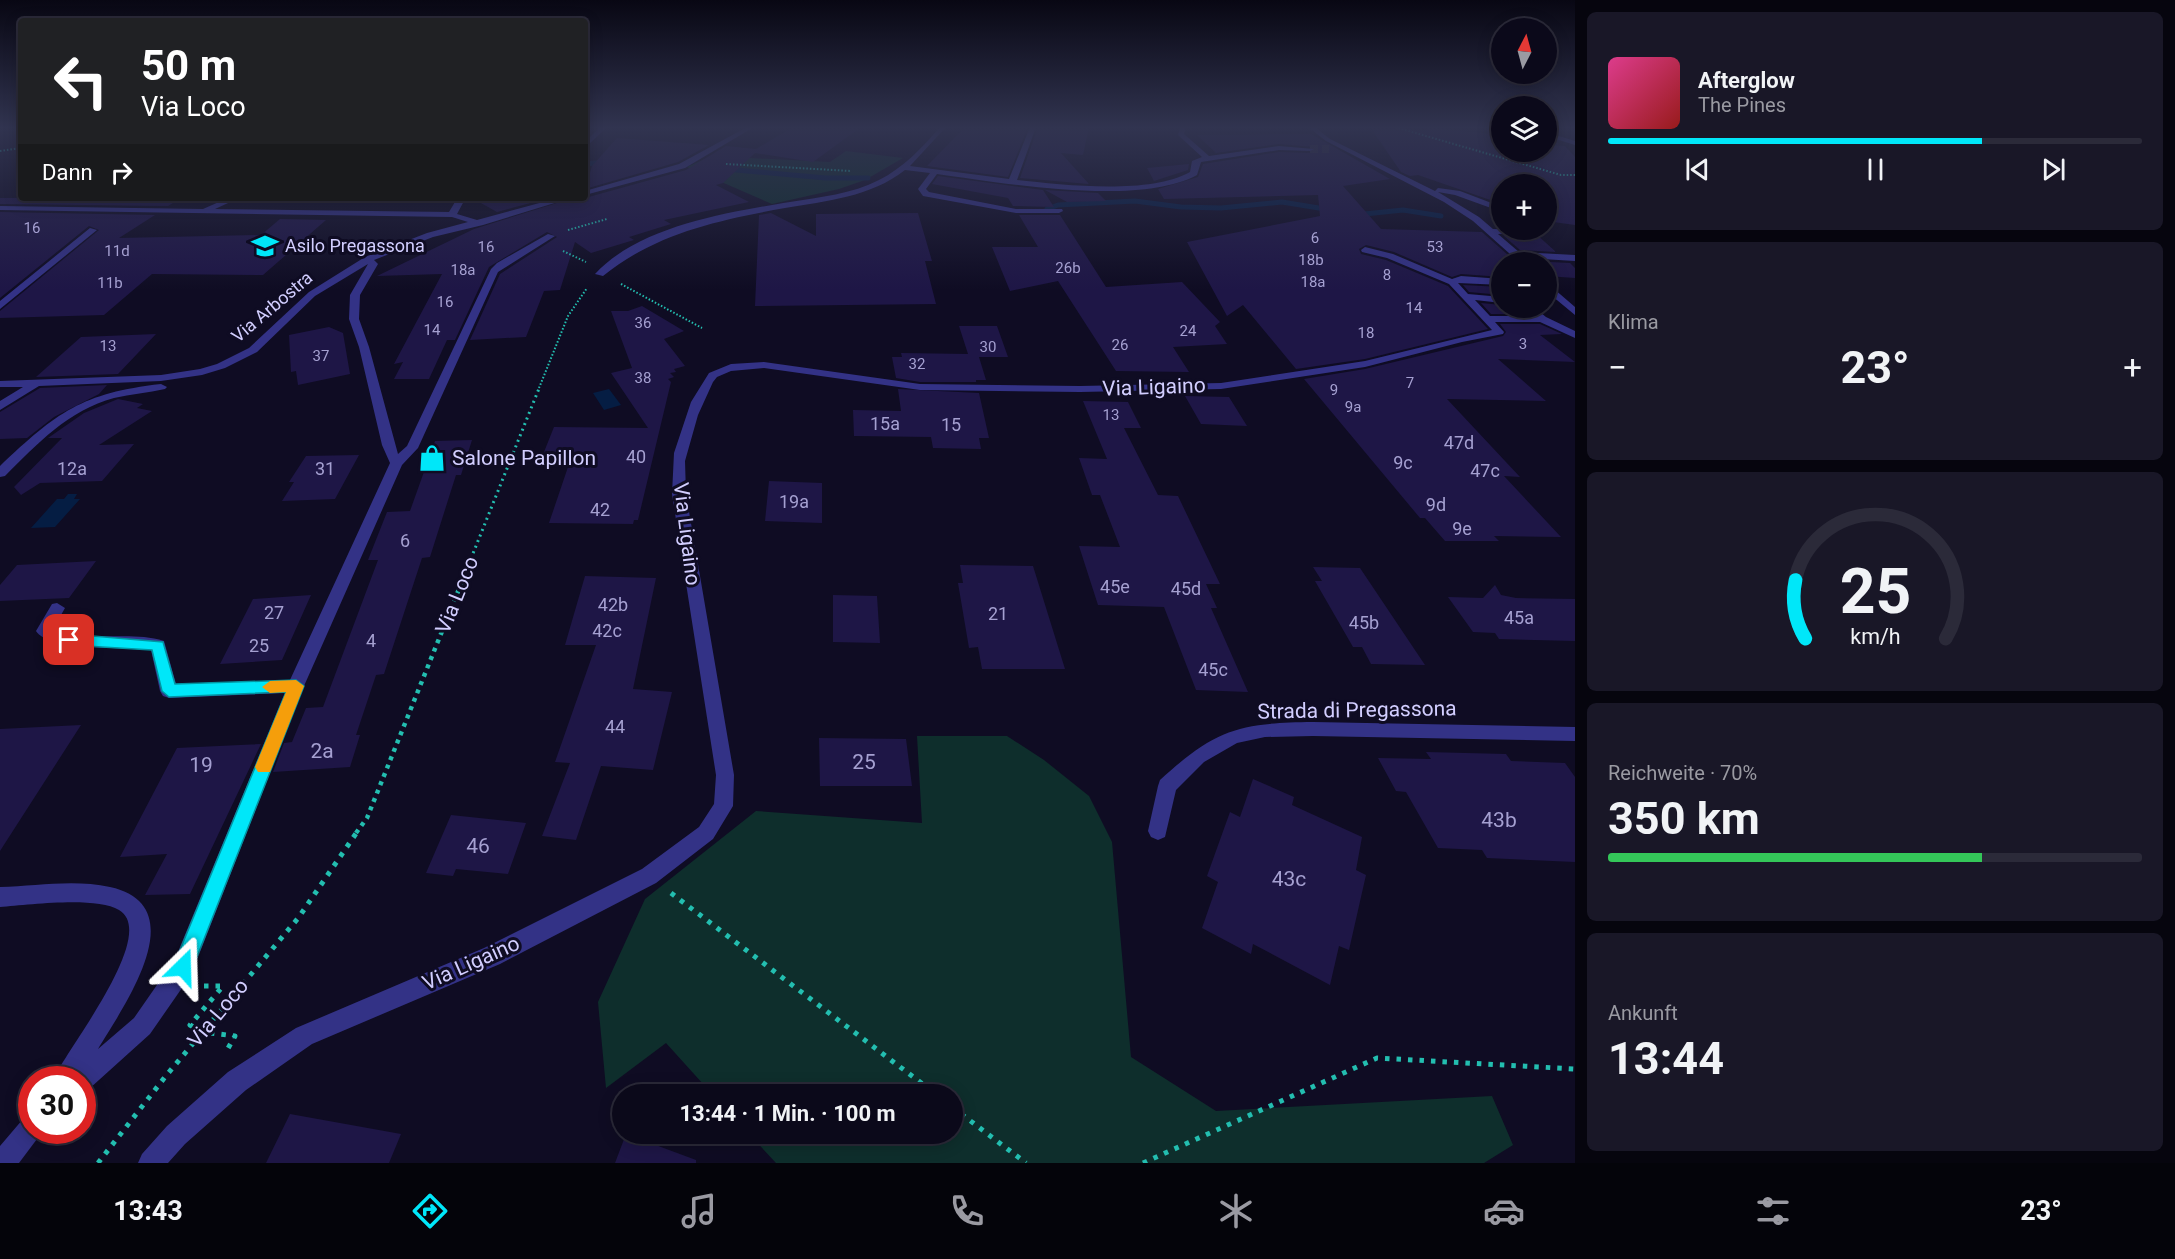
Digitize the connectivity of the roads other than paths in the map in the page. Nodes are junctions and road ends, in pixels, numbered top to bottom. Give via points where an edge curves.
1 (625, 181) edge
2 (884, 181) edge
3 (928, 181) edge
4 (1007, 181) edge
5 (1173, 181) edge
6 (1412, 181) edge
7 (1012, 182) joint
8 (1424, 187) junction
9 (588, 192) edge
10 (208, 201) edge
11 (228, 201) edge
12 (460, 201) edge
13 (557, 201) edge
14 (1491, 206) edge
15 (1, 208) edge
16 (190, 211) junction
17 (1059, 211) dead end
18 (202, 212) junction
19 (452, 215) junction
20 (480, 223) junction
21 (93, 230) dead end
22 (1491, 230) edge
23 (551, 236) road end
24 (1501, 240) edge
25 (1365, 250) dead end
26 (1513, 252) edge
27 (1557, 257) edge
28 (1575, 258) edge
29 (368, 259) junction
30 (602, 273) road end
31 (1491, 281) edge
32 (1452, 282) junction
33 (1557, 295) edge
34 (1463, 296) junction
35 (1491, 299) edge
36 (0, 306) edge
37 (1575, 312) edge
38 (1487, 319) junction
39 (1542, 319) joint
40 (1575, 335) edge
41 (202, 372) junction
42 (38, 382) junction
43 (0, 384) edge
44 (0, 406) edge
45 (396, 463) junction
46 (0, 473) edge
47 (57, 608) dead end
48 (296, 686) junction
49 (1575, 734) edge
50 (1158, 831) dead end
51 (0, 897) edge
52 (73, 1066) edge
53 (96, 1066) edge
54 (18, 1144) edge
55 (2, 1163) edge
56 (151, 1163) edge

1 - 9 street
2 - 30 street via 670,234 633,251
3 - 17 street via 922,189 926,194 1016,210
4 - 7 street
5 - 7 street via 1067,187
6 - 8 street
8 - 14 street via 1457,193
8 - 22 street
10 - 16 street
11 - 18 street
12 - 19 street
13 - 20 street, Via Arbostra
15 - 16 street
16 - 18 street
18 - 19 street
19 - 20 street
20 - 29 street, Via Arbostra via 406,243
21 - 36 street
23 - 45 street via 494,271 412,448
24 - 26 street
25 - 32 street
27 - 28 street
29 - 41 street, Via Arbostra via 312,294 253,350
29 - 45 street via 373,264 355,295 354,319
31 - 32 street
32 - 34 street
33 - 37 street
34 - 35 street
34 - 38 street
38 - 39 street
38 - 56 street, Via Ligaino via 1499,332 1365,364 1221,386 920,387 764,365 741,366 713,375 705,384 686,433 679,494 726,775 723,806 706,833 649,876 492,956 304,1036 237,1081 176,1135
39 - 40 street
41 - 42 street, Via Arbostra via 161,378
41 - 46 street, Via Arbostra via 182,383 112,394 73,409
42 - 43 street, Via Arbostra
42 - 44 street
45 - 48 street
47 - 48 street via 44,631 54,637 83,643 158,645 169,691
48 - 53 street via 183,967 142,1026
49 - 50 street, Strada di Pregassona via 1324,729 1255,732 1233,738 1198,757 1167,786
51 - 52 street via 102,895 125,901 135,910 142,934 132,964
54 - 55 street

